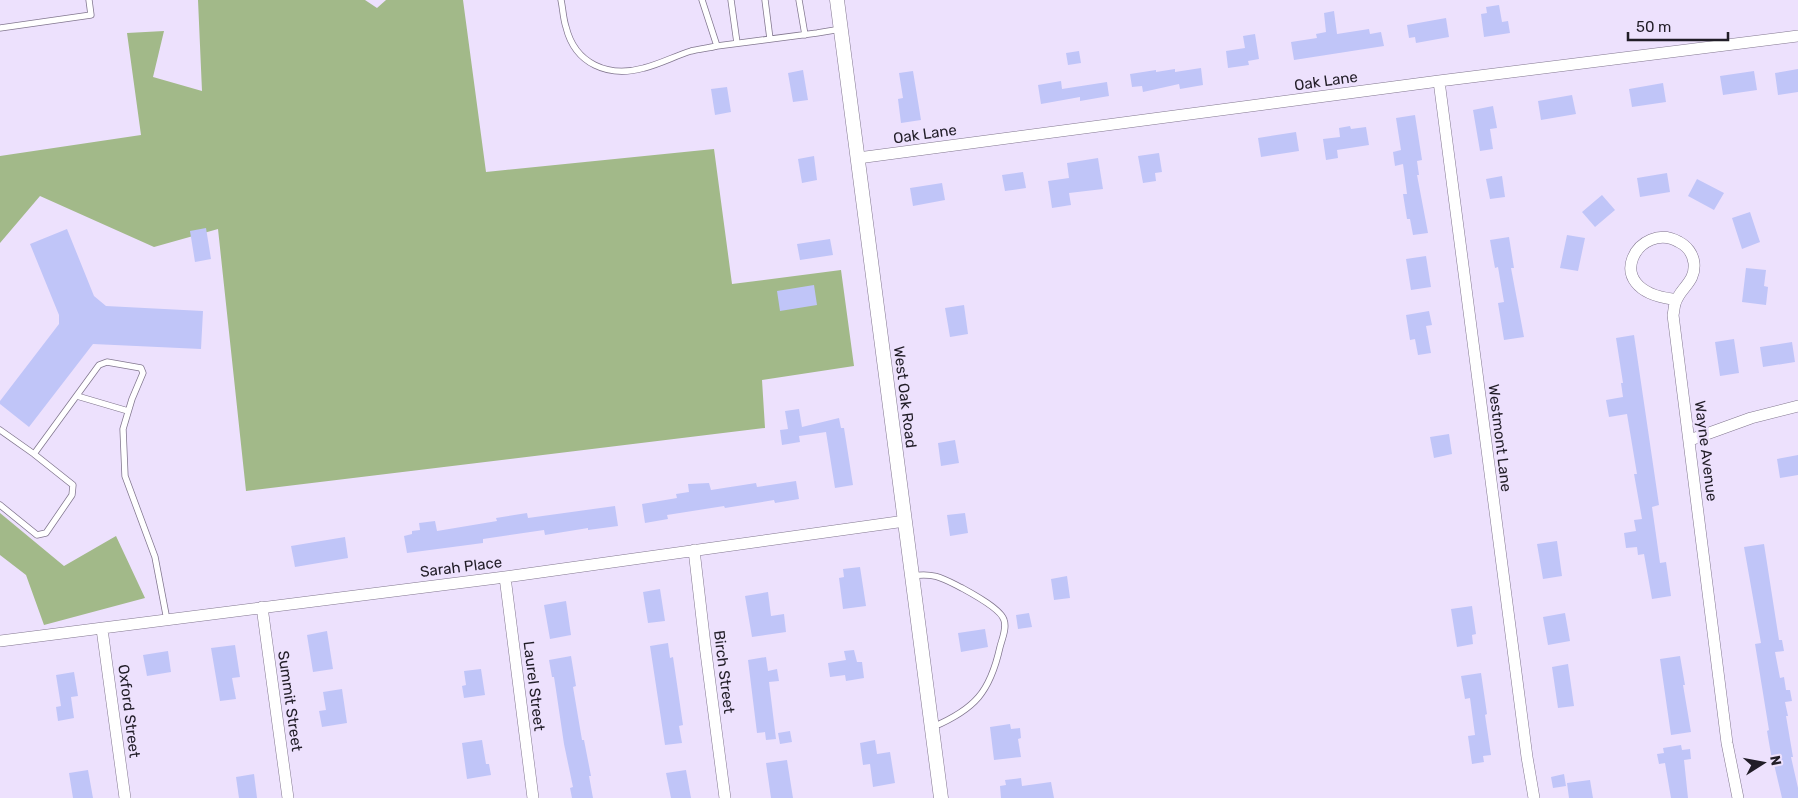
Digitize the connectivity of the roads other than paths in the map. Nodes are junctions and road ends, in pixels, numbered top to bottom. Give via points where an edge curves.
1 (89, 0) edge
2 (561, 0) edge
3 (702, 0) edge
4 (731, 0) edge
5 (766, 0) edge
6 (799, 0) edge
7 (838, 0) edge
8 (0, 28) edge
9 (841, 28) junction
10 (805, 35) junction
11 (1798, 36) edge
12 (770, 39) junction
13 (738, 43) junction
14 (717, 46) junction
15 (1439, 81) junction
16 (858, 158) junction
17 (1672, 299) dead end
18 (77, 396) junction
19 (1798, 406) edge
20 (128, 411) junction
21 (0, 430) edge
22 (1690, 440) junction
23 (34, 454) junction
24 (0, 505) edge
25 (905, 521) junction
26 (694, 550) junction
27 (912, 576) junction
28 (505, 577) junction
29 (262, 607) junction
30 (167, 620) junction
31 (102, 628) junction
32 (0, 641) edge
33 (932, 728) junction
34 (125, 798) edge
35 (288, 798) edge
36 (533, 798) edge
37 (725, 798) edge
38 (941, 798) edge
39 (1534, 798) edge
40 (1738, 798) edge

1 - 8 lane via 91,16
2 - 14 lane via 572,43 587,61 608,70 643,68 691,51
3 - 14 lane
4 - 13 lane
5 - 12 lane
6 - 10 lane
7 - 9 street, West Oak Road
9 - 10 lane
9 - 16 street, West Oak Road
10 - 12 lane
11 - 15 street, Oak Lane
12 - 13 lane
13 - 14 lane
15 - 16 street, Oak Lane
15 - 39 street, Westmont Lane
16 - 25 street, West Oak Road
17 - 22 street, Wayne Avenue via 1641,289 1631,275 1633,257 1654,238 1675,239 1683,244 1694,263 1693,275 1675,302 1674,315
18 - 20 lane
18 - 20 lane via 99,364 107,362 142,368
18 - 23 lane
19 - 22 street via 1751,418
20 - 30 lane via 123,429 126,476 155,557
21 - 23 lane
22 - 40 street, Wayne Avenue
23 - 24 lane via 73,484 72,495 46,533 37,535
25 - 26 street, Sarah Place
25 - 27 street, West Oak Road
26 - 28 street, Sarah Place
26 - 37 street, Birch Street
27 - 33 street, West Oak Road
27 - 33 lane via 938,576 978,596 1004,620 1000,650 985,690 972,706
28 - 29 street, Sarah Place
28 - 36 street, Laurel Street
29 - 30 street, Sarah Place
29 - 35 street, Summit Street
30 - 31 street, Sarah Place
31 - 32 street, Sarah Place
31 - 34 street, Oxford Street
33 - 38 street, West Oak Road

